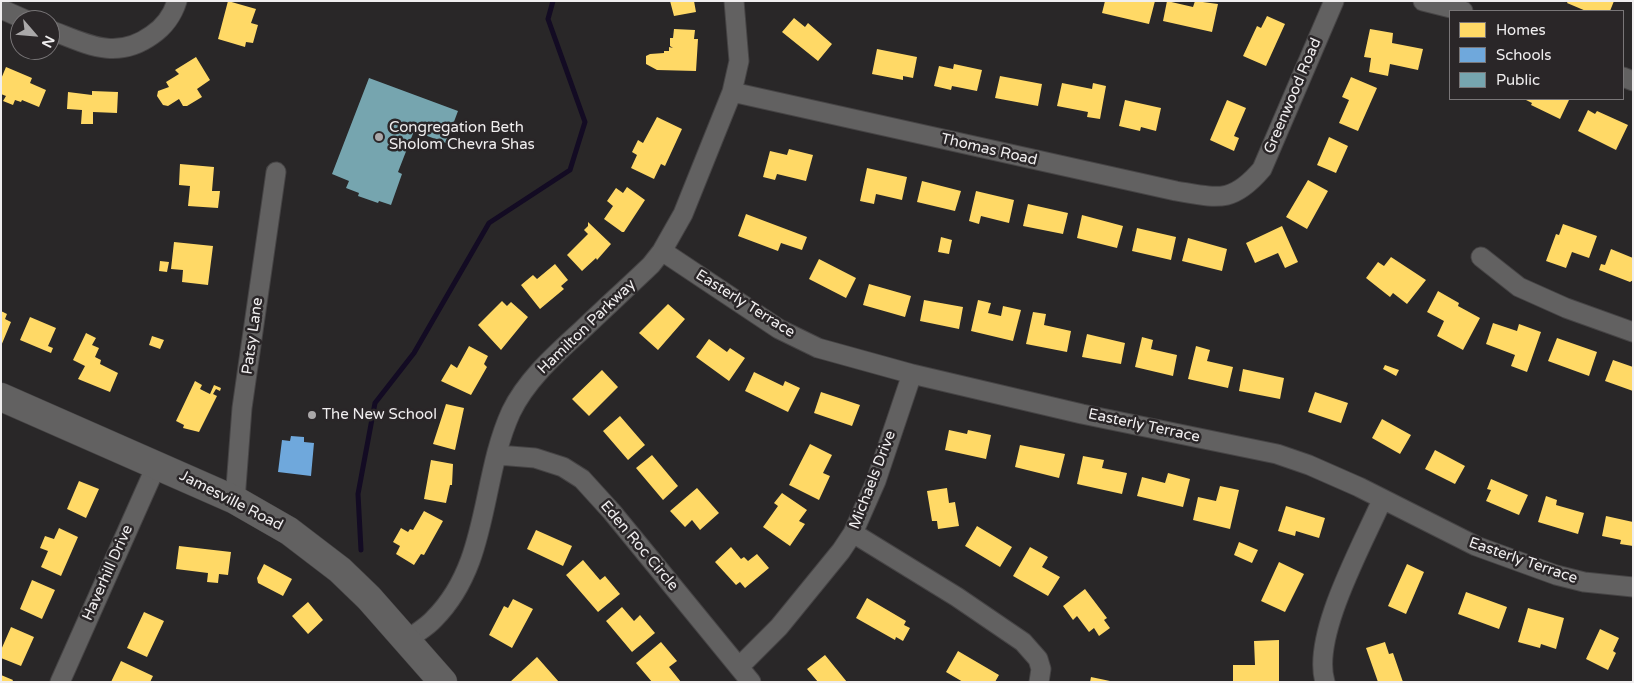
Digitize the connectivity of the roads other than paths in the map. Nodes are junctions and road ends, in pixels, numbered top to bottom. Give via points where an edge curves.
1 (177, 1) edge
2 (734, 1) edge
3 (1334, 1) edge
4 (1423, 1) edge
5 (1459, 10) edge
6 (60, 34) edge
7 (732, 92) junction
8 (276, 172) dead end
9 (1246, 187) joint
10 (662, 251) junction
11 (1481, 257) dead end
12 (1633, 332) edge
13 (912, 374) junction
14 (1, 397) edge
15 (498, 455) junction
16 (157, 464) junction
17 (235, 500) junction
18 (1382, 500) junction
19 (853, 533) junction
20 (1633, 587) edge
21 (407, 640) junction
22 (739, 667) junction
23 (60, 682) edge
24 (443, 682) edge
25 (752, 682) edge
26 (1039, 682) edge
27 (1325, 682) edge

1 - 6 street via 174,12 158,31 128,48 119,50 91,45
2 - 7 street, Hamilton Parkway via 739,60
3 - 9 street, Greenwood Road via 1262,169
4 - 5 street
7 - 9 street, Thomas Road via 1176,191 1212,197 1225,196
7 - 10 street, Hamilton Parkway via 683,214
8 - 17 street, Patsy Lane via 242,408
10 - 13 street, Easterly Terrace via 779,329 818,348
10 - 15 street, Hamilton Parkway via 546,364 523,392 511,413
11 - 12 street via 1519,287
13 - 18 street, Easterly Terrace via 1082,414 1277,454 1309,465
13 - 19 street, Michaels Drive via 876,481
14 - 16 street, Jamesville Road
15 - 21 street, Hamilton Parkway via 478,539 457,589 434,620
15 - 22 street, Eden Roc Circle via 535,458 562,467 582,479
16 - 17 street, Jamesville Road
16 - 23 street, Haverhill Drive
17 - 21 street, Jamesville Road via 289,531 340,570
18 - 20 street, Easterly Terrace via 1476,546 1556,575 1584,582
18 - 27 street via 1335,606 1323,649
19 - 22 street, Michaels Drive via 842,552
19 - 26 street via 1024,642 1038,659 1041,669
21 - 24 street, Jamesville Road
22 - 25 street, Eden Roc Circle

